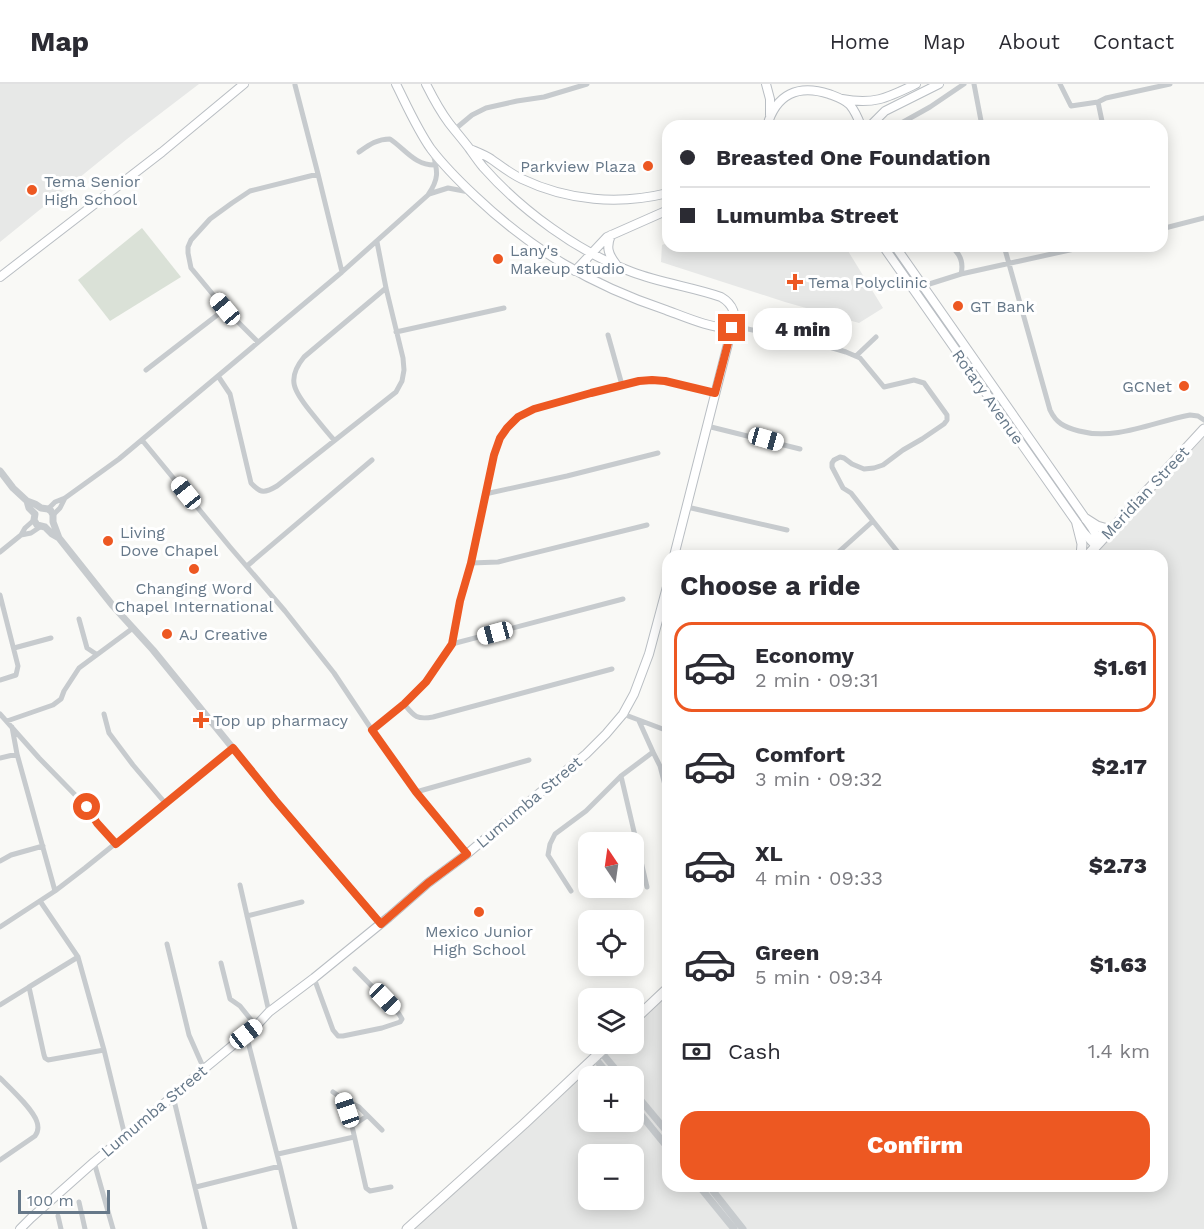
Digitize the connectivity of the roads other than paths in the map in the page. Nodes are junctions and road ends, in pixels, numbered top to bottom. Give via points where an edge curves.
1 (244, 84) edge
2 (396, 84) edge
3 (426, 84) edge
4 (587, 84) edge
5 (766, 84) edge
6 (794, 84) edge
7 (916, 84) edge
8 (939, 84) edge
9 (964, 84) edge
10 (974, 84) edge
11 (1060, 84) edge
12 (1170, 84) edge
13 (295, 85) edge
14 (568, 87) edge
15 (806, 88) junction
16 (842, 99) junction
17 (1098, 102) junction
18 (770, 115) junction
19 (769, 120) edge
20 (859, 120) edge
21 (876, 120) edge
22 (907, 120) edge
23 (981, 120) edge
24 (1102, 120) edge
25 (454, 130) junction
26 (431, 148) junction
27 (470, 149) junction
28 (359, 152) dead end
29 (436, 165) junction
30 (318, 174) junction
31 (471, 193) junction
32 (662, 194) edge
33 (428, 195) junction
34 (662, 213) edge
35 (1204, 218) edge
36 (1168, 227) edge
37 (611, 234) junction
38 (377, 242) junction
39 (887, 252) edge
40 (900, 252) edge
41 (957, 252) edge
42 (1006, 252) edge
43 (1062, 252) edge
44 (593, 254) junction
45 (616, 264) junction
46 (1009, 264) junction
47 (342, 272) junction
48 (575, 272) junction
49 (961, 274) junction
50 (0, 277) edge
51 (923, 286) junction
52 (386, 288) junction
53 (504, 308) dead end
54 (225, 309) junction
55 (733, 327) junction
56 (396, 332) junction
57 (608, 335) dead end
58 (876, 338) dead end
59 (962, 341) junction
60 (258, 342) junction
61 (953, 347) junction
62 (856, 357) junction
63 (146, 370) dead end
64 (218, 376) junction
65 (622, 385) junction
66 (715, 393) junction
67 (1204, 420) edge
68 (707, 426) junction
69 (1204, 429) edge
70 (142, 440) junction
71 (334, 440) junction
72 (800, 449) dead end
73 (658, 453) dead end
74 (372, 460) dead end
75 (0, 471) edge
76 (485, 494) junction
77 (27, 501) junction
78 (687, 507) junction
79 (49, 514) junction
80 (34, 517) junction
81 (873, 521) junction
82 (1081, 521) junction
83 (647, 525) dead end
84 (42, 527) junction
85 (787, 530) dead end
86 (1111, 530) junction
87 (21, 535) junction
88 (59, 538) junction
89 (1098, 544) junction
90 (676, 550) edge
91 (841, 550) edge
92 (896, 550) edge
93 (1081, 550) edge
94 (1092, 550) edge
95 (0, 552) edge
96 (471, 563) junction
97 (247, 566) junction
98 (0, 595) edge
99 (623, 599) dead end
100 (662, 605) edge
101 (78, 619) dead end
102 (133, 628) junction
103 (51, 638) dead end
104 (452, 644) junction
105 (14, 648) junction
106 (96, 654) junction
107 (612, 669) dead end
108 (0, 680) edge
109 (404, 704) junction
110 (0, 714) edge
111 (104, 714) dead end
112 (623, 714) junction
113 (639, 721) junction
114 (9, 723) junction
115 (662, 729) edge
116 (372, 730) junction
117 (233, 748) junction
118 (653, 752) junction
119 (17, 754) junction
120 (0, 758) edge
121 (529, 760) dead end
122 (662, 774) edge
123 (621, 777) junction
124 (416, 792) junction
125 (166, 804) junction
126 (116, 844) junction
127 (43, 846) junction
128 (467, 854) junction
129 (0, 861) edge
130 (240, 885) dead end
131 (647, 887) dead end
132 (55, 891) junction
133 (571, 891) dead end
134 (40, 901) junction
135 (302, 902) dead end
136 (248, 916) junction
137 (0, 917) edge
138 (381, 924) junction
139 (2, 926) edge
140 (167, 944) dead end
141 (78, 957) junction
142 (221, 963) dead end
143 (356, 969) dead end
144 (314, 978) junction
145 (29, 987) junction
146 (662, 994) edge
147 (0, 1005) edge
148 (644, 1011) edge
149 (269, 1012) junction
150 (256, 1026) junction
151 (246, 1034) junction
152 (104, 1050) junction
153 (598, 1055) junction
154 (604, 1066) edge
155 (610, 1066) edge
156 (204, 1069) junction
157 (0, 1078) edge
158 (333, 1092) dead end
159 (173, 1096) junction
160 (343, 1099) junction
161 (644, 1104) edge
162 (367, 1116) junction
163 (644, 1119) edge
164 (352, 1126) junction
165 (662, 1126) edge
166 (382, 1130) dead end
167 (125, 1136) junction
168 (354, 1137) junction
169 (662, 1141) edge
170 (278, 1154) junction
171 (0, 1160) edge
172 (94, 1162) junction
173 (280, 1166) junction
174 (196, 1187) junction
175 (391, 1187) dead end
176 (704, 1192) edge
177 (714, 1192) edge
178 (79, 1202) dead end
179 (58, 1216) dead end
180 (20, 1229) edge
181 (61, 1229) edge
182 (85, 1229) edge
183 (113, 1229) edge
184 (205, 1229) edge
185 (295, 1229) edge
186 (407, 1229) edge
187 (734, 1229) edge
188 (743, 1229) edge

1 - 50 main road
2 - 26 main road
3 - 25 main road
4 - 14 street
5 - 18 main road
6 - 15 main road
7 - 16 main road via 875,101
8 - 21 main road via 885,111
9 - 22 street
10 - 23 street
11 - 17 street via 1071,106
12 - 17 street
13 - 30 street
14 - 25 street via 544,97 486,108
15 - 16 main road
15 - 18 main road via 783,98
16 - 20 main road
17 - 24 street
18 - 19 main road
25 - 27 main road
26 - 29 street
26 - 31 main road
27 - 32 main road via 555,192 600,200
27 - 44 main road via 516,199
28 - 29 street via 370,143 390,139 419,162
29 - 33 street via 437,180
30 - 47 street
30 - 54 street via 250,191 210,219 191,240 191,268
31 - 33 street via 448,188
31 - 48 main road via 511,228
33 - 38 street
34 - 37 main road
35 - 36 street
37 - 44 main road
37 - 45 main road via 608,249
38 - 47 street
38 - 52 street
39 - 61 main road, Rotary Avenue
40 - 51 main road, Rotary Avenue
41 - 49 street via 963,267
42 - 46 street
43 - 46 street
44 - 45 main road
44 - 48 main road
45 - 55 main road via 727,300 734,311
46 - 49 street
46 - 67 street via 1050,410 1061,425 1099,435 1190,415
47 - 60 street
48 - 55 main road via 635,300 724,329
49 - 51 street
51 - 59 main road, Rotary Avenue
52 - 56 street
52 - 71 street via 297,365 295,391
53 - 56 street
54 - 60 street
54 - 63 street
55 - 62 street via 826,346
55 - 66 main road
56 - 71 street via 404,370 396,392
57 - 65 street
58 - 62 street
59 - 61 main road
59 - 82 main road, Rotary Avenue
60 - 64 street
61 - 82 main road, Rotary Avenue
62 - 81 street via 885,387 914,380 924,383 947,415 944,424 883,465 864,469 844,458 834,460 832,467 843,488
64 - 70 street
64 - 71 street via 230,394 251,483 256,489 268,491 277,486
65 - 66 street via 658,380
65 - 76 street via 518,417 500,438
66 - 68 main road
68 - 72 street
68 - 78 main road
69 - 86 main road, Meridian Street
70 - 79 street
70 - 97 street
73 - 76 street
74 - 97 street
75 - 77 street
76 - 96 street
77 - 79 street
77 - 80 street
78 - 85 street
78 - 90 main road
79 - 80 street
79 - 84 street via 50,526
79 - 88 street
80 - 84 street
80 - 87 street
81 - 91 street
81 - 92 street
82 - 86 main road
82 - 89 main road, Rotary Avenue
82 - 93 main road
83 - 96 street via 498,562
84 - 87 street
84 - 88 street
86 - 89 main road, Meridian Street
87 - 95 street
88 - 102 street
89 - 94 main road, Meridian Street
96 - 104 street
97 - 116 street via 334,672
98 - 105 street
99 - 104 street
100 - 112 main road, Lumumba Street via 641,678
101 - 106 street via 87,648
102 - 106 street
102 - 117 street
103 - 105 street
104 - 109 street via 426,682
105 - 108 street via 18,672
106 - 114 street via 79,668 61,699
107 - 109 street via 423,719
109 - 116 street
110 - 114 street
111 - 125 street via 109,733
112 - 113 street
112 - 128 main road, Lumumba Street via 586,754
113 - 115 street
113 - 118 street
114 - 119 street
114 - 126 street
116 - 124 street
117 - 125 street
117 - 138 street
118 - 122 street
118 - 123 street
119 - 120 street
119 - 127 street
121 - 124 street
123 - 131 street
123 - 133 street via 555,834 550,844 548,855
124 - 128 street
125 - 126 street
126 - 132 street
127 - 129 street
127 - 132 street
128 - 138 main road, Lumumba Street
130 - 136 street
132 - 134 street
134 - 139 street
134 - 141 street
135 - 136 street
136 - 149 street
137 - 139 street
138 - 144 main road, Lumumba Street
140 - 156 street via 189,1035
141 - 145 street
141 - 152 street
142 - 150 street via 230,999
143 - 144 street via 399,1014 400,1022 338,1036
144 - 149 main road, Lumumba Street
145 - 147 street
145 - 152 street via 46,1059
146 - 148 main road
149 - 150 main road, Lumumba Street
150 - 151 main road, Lumumba Street
151 - 156 main road, Lumumba Street
151 - 170 street
152 - 167 street
153 - 154 street
153 - 155 street
153 - 186 main road
156 - 159 main road, Lumumba Street
157 - 171 street via 38,1126 35,1136
158 - 160 street
159 - 167 main road, Lumumba Street
159 - 174 street
160 - 162 street
160 - 164 street
161 - 165 street
162 - 164 street
162 - 166 street
163 - 169 street
164 - 168 street
167 - 172 main road, Lumumba Street
168 - 170 street
168 - 175 street via 366,1188 370,1191
170 - 173 street
172 - 180 main road, Lumumba Street
172 - 183 street
173 - 174 street
173 - 185 street
174 - 184 street
176 - 187 street
177 - 188 street
178 - 182 street
179 - 181 street

